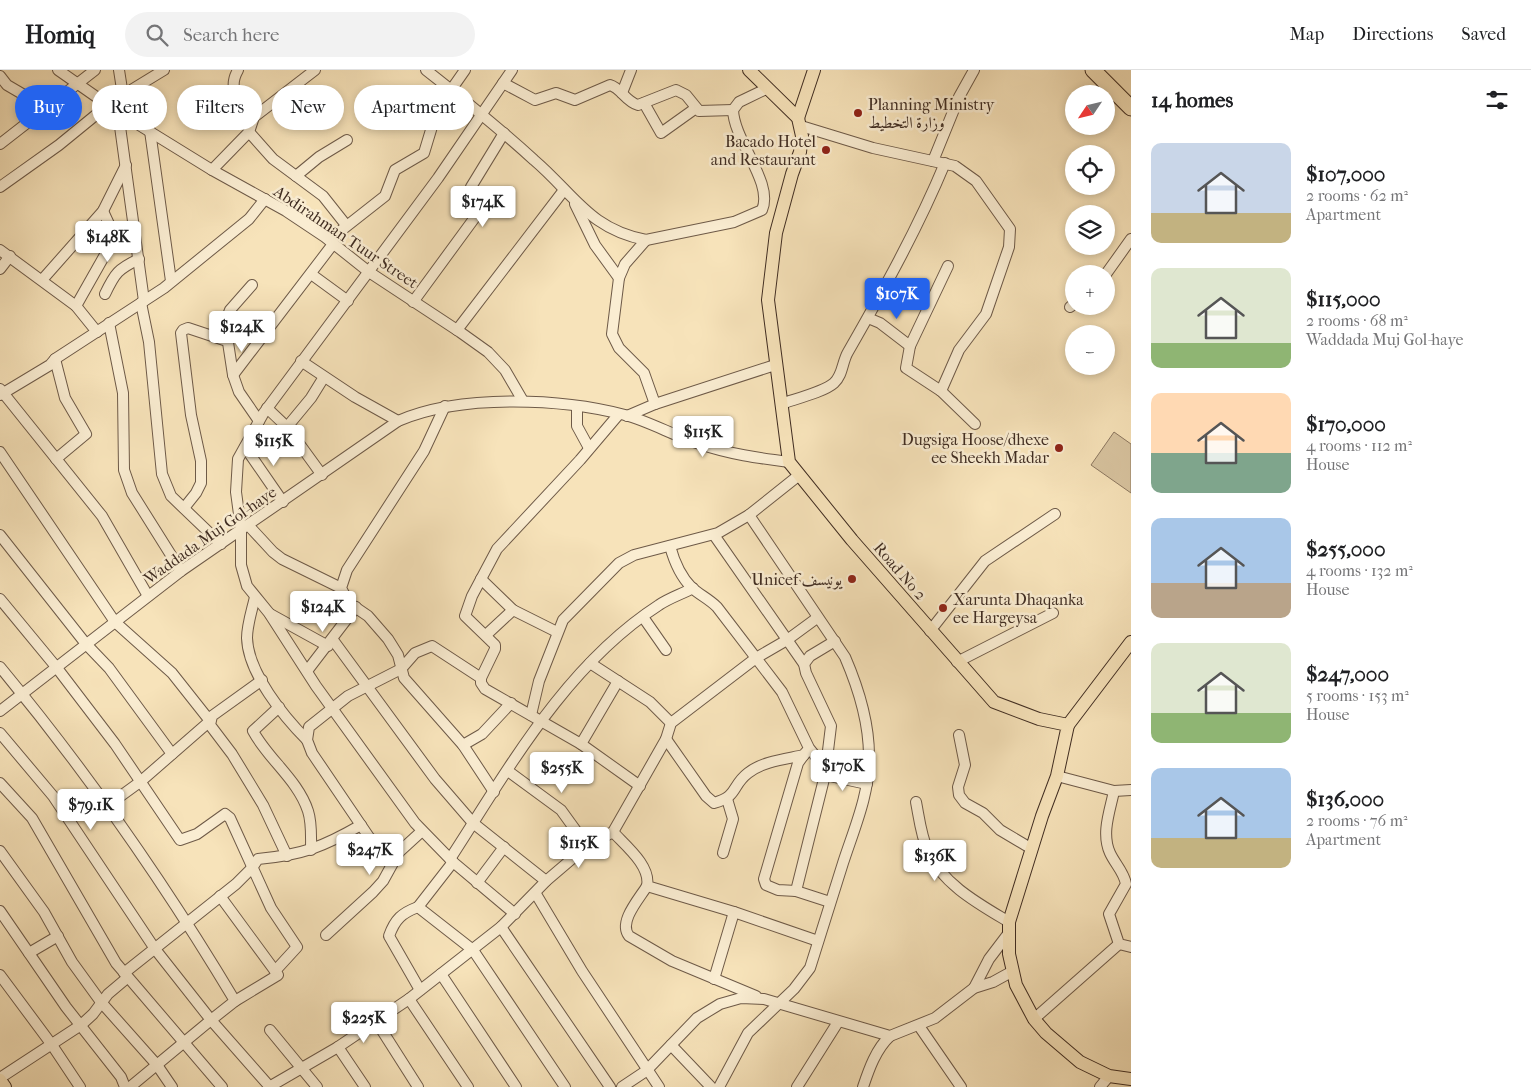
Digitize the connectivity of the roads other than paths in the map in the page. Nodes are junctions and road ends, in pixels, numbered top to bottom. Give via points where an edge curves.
1 (58, 70) edge
2 (96, 70) edge
3 (164, 70) edge
4 (238, 70) edge
5 (315, 70) edge
6 (426, 70) edge
7 (465, 70) edge
8 (512, 70) edge
9 (631, 70) edge
10 (749, 70) edge
11 (814, 70) edge
12 (974, 70) edge
13 (1093, 70) edge
14 (122, 72) edge
15 (0, 76) edge
16 (503, 83) junction
17 (78, 85) joint
18 (123, 85) edge
19 (139, 85) edge
20 (232, 85) edge
21 (445, 85) edge
22 (458, 85) edge
23 (4, 86) edge
24 (768, 88) junction
25 (622, 93) junction
26 (644, 103) junction
27 (474, 107) edge
28 (696, 108) junction
29 (1131, 108) edge
30 (732, 110) junction
31 (262, 111) edge
32 (483, 114) junction
33 (92, 118) edge
34 (799, 122) junction
35 (19, 130) edge
36 (123, 130) edge
37 (431, 130) edge
38 (150, 131) joint
39 (249, 132) joint
40 (504, 133) junction
41 (347, 140) dead end
42 (0, 144) edge
43 (934, 161) junction
44 (945, 163) junction
45 (126, 165) junction
46 (212, 170) junction
47 (296, 176) junction
48 (0, 187) edge
49 (564, 190) junction
50 (265, 199) junction
51 (574, 201) junction
52 (103, 211) junction
53 (346, 225) junction
54 (1131, 239) edge
55 (646, 240) junction
56 (331, 242) junction
57 (0, 250) edge
58 (10, 256) junction
59 (139, 259) junction
60 (1112, 265) edge
61 (948, 266) dead end
62 (0, 269) edge
63 (369, 272) junction
64 (311, 274) junction
65 (619, 278) junction
66 (42, 280) junction
67 (171, 281) junction
68 (252, 286) dead end
69 (105, 294) dead end
70 (348, 301) junction
71 (142, 302) junction
72 (413, 302) junction
73 (76, 306) junction
74 (868, 318) junction
75 (109, 324) junction
76 (456, 330) junction
77 (97, 332) junction
78 (227, 341) junction
79 (910, 346) junction
80 (55, 359) junction
81 (301, 361) junction
82 (775, 365) junction
83 (233, 375) junction
84 (324, 376) junction
85 (941, 391) junction
86 (1, 392) edge
87 (523, 401) junction
88 (655, 404) junction
89 (781, 404) junction
90 (445, 406) junction
91 (577, 407) junction
92 (267, 408) junction
93 (623, 415) junction
94 (259, 421) junction
95 (398, 421) junction
96 (975, 424) dead end
97 (287, 427) junction
98 (245, 447) junction
99 (589, 448) junction
100 (0, 452) edge
101 (56, 459) junction
102 (789, 462) junction
103 (322, 475) junction
104 (798, 476) junction
105 (283, 502) junction
106 (184, 508) junction
107 (1055, 514) dead end
108 (749, 515) junction
109 (245, 527) junction
110 (0, 535) edge
111 (714, 535) junction
112 (221, 544) junction
113 (670, 546) junction
114 (181, 571) junction
115 (481, 579) junction
116 (342, 588) junction
117 (693, 588) junction
118 (148, 596) junction
119 (255, 596) junction
120 (0, 599) edge
121 (356, 607) junction
122 (513, 610) junction
123 (1053, 612) dead end
124 (269, 613) junction
125 (643, 617) junction
126 (817, 618) junction
127 (115, 622) junction
128 (930, 630) junction
129 (557, 632) junction
130 (486, 635) junction
131 (787, 640) junction
132 (835, 641) junction
133 (1131, 642) edge
134 (331, 643) junction
135 (86, 644) junction
136 (666, 650) dead end
137 (756, 658) junction
138 (957, 662) junction
139 (590, 663) junction
140 (804, 664) junction
141 (0, 667) edge
142 (57, 668) junction
143 (401, 669) junction
144 (307, 671) junction
145 (481, 678) junction
146 (262, 680) junction
147 (618, 681) junction
148 (366, 687) junction
149 (23, 695) junction
150 (510, 703) junction
151 (279, 707) junction
152 (332, 708) junction
153 (0, 711) edge
154 (530, 715) junction
155 (540, 721) junction
156 (210, 722) junction
157 (671, 723) junction
158 (1068, 724) junction
159 (0, 733) edge
160 (959, 735) dead end
161 (666, 739) junction
162 (307, 740) junction
163 (581, 744) junction
164 (463, 745) junction
165 (807, 751) junction
166 (172, 754) junction
167 (508, 771) junction
168 (825, 771) junction
169 (1057, 776) junction
170 (140, 782) junction
171 (0, 783) edge
172 (867, 784) junction
173 (640, 786) junction
174 (1131, 790) edge
175 (1114, 791) junction
176 (494, 792) junction
177 (727, 799) junction
178 (916, 802) dead end
179 (107, 806) junction
180 (473, 823) junction
181 (361, 825) junction
182 (422, 831) junction
183 (613, 832) junction
184 (587, 846) junction
185 (504, 847) junction
186 (1032, 849) junction
187 (311, 850) junction
188 (0, 851) edge
189 (723, 853) dead end
190 (287, 856) junction
191 (451, 860) junction
192 (394, 861) junction
193 (252, 868) junction
194 (546, 881) junction
195 (478, 883) junction
196 (647, 886) junction
197 (796, 891) junction
198 (536, 894) junction
199 (220, 896) junction
200 (830, 902) junction
201 (418, 906) junction
202 (0, 911) edge
203 (734, 912) junction
204 (515, 914) junction
205 (188, 922) junction
206 (501, 927) junction
207 (1008, 928) junction
208 (326, 934) dead end
209 (58, 936) junction
210 (818, 941) junction
211 (1119, 944) junction
212 (1131, 947) edge
213 (155, 949) junction
214 (473, 950) junction
215 (29, 953) junction
216 (274, 971) junction
217 (1013, 971) junction
218 (441, 974) junction
219 (0, 975) edge
220 (126, 975) junction
221 (714, 979) junction
222 (974, 988) junction
223 (420, 990) junction
224 (409, 998) junction
225 (764, 999) junction
226 (235, 1001) junction
227 (101, 1002) junction
228 (779, 1004) junction
229 (1034, 1019) junction
230 (211, 1020) junction
231 (376, 1021) junction
232 (838, 1022) junction
233 (81, 1025) junction
234 (919, 1026) junction
235 (270, 1030) dead end
236 (890, 1036) junction
237 (183, 1042) junction
238 (52, 1044) junction
239 (671, 1045) junction
240 (338, 1046) junction
241 (156, 1065) junction
242 (302, 1068) junction
243 (646, 1071) junction
244 (1109, 1076) junction
245 (0, 1079) edge
246 (1131, 1079) edge
247 (5, 1087) edge
248 (80, 1087) edge
249 (125, 1087) edge
250 (130, 1087) edge
251 (172, 1087) edge
252 (222, 1087) edge
253 (270, 1087) edge
254 (318, 1087) edge
255 (365, 1087) edge
256 (418, 1087) edge
257 (468, 1087) edge
258 (516, 1087) edge
259 (565, 1087) edge
260 (610, 1087) edge
261 (622, 1087) edge
262 (659, 1087) edge
263 (711, 1087) edge
264 (719, 1087) edge
265 (797, 1087) edge
266 (863, 1087) edge
267 (961, 1087) edge
268 (1100, 1087) edge

1 - 17 street, Abdirahman Tuur Street
2 - 17 street
3 - 19 street
4 - 20 street
5 - 31 street
6 - 21 street
7 - 22 street
8 - 16 street
9 - 25 street
10 - 24 main road
11 - 34 main road, Road No 2
12 - 43 street via 959,97
13 - 29 highway
14 - 18 street
15 - 23 street
16 - 25 street via 534,100 556,93 575,100 606,85 616,86
16 - 32 street
24 - 30 street via 739,102
24 - 34 main road
25 - 26 street via 634,104
26 - 28 street via 676,90 686,95
26 - 28 street via 661,133
27 - 32 street
28 - 30 street via 703,112
30 - 55 street via 735,125 762,184 765,197 762,210 734,222
32 - 40 street
32 - 63 street
33 - 48 street
34 - 43 street via 873,148
34 - 82 main road, Road No 2 via 800,152 776,233 768,300
35 - 42 street
36 - 45 street
37 - 53 street via 424,153 395,170 385,196
38 - 46 street, Abdirahman Tuur Street
38 - 67 street
39 - 46 street
39 - 47 street via 273,159
40 - 49 street
40 - 72 street via 471,187 479,206 476,216
41 - 47 street
43 - 44 street
44 - 74 street
44 - 85 street via 976,181 1006,222 1012,237 986,314 959,350
45 - 52 street
45 - 59 street
46 - 50 street, Abdirahman Tuur Street
47 - 53 street via 324,196
49 - 51 street
49 - 76 street
50 - 56 street, Abdirahman Tuur Street
50 - 67 street via 249,219
51 - 55 street via 596,220
51 - 65 street via 595,244
52 - 66 street
52 - 73 street via 115,237
53 - 56 street
54 - 60 street
55 - 65 street via 625,264
56 - 63 street, Abdirahman Tuur Street
56 - 64 street
57 - 58 street
58 - 62 street
58 - 66 street
59 - 69 street via 121,267
59 - 71 street
61 - 79 street
63 - 70 street
63 - 72 street, Abdirahman Tuur Street
64 - 70 street
64 - 83 street
65 - 88 street via 612,334 619,348 644,373
66 - 73 street
67 - 71 street
68 - 78 street via 226,316
70 - 81 street
71 - 75 street
71 - 106 street via 162,474 168,491
72 - 76 street, Abdirahman Tuur Street
73 - 77 street
74 - 79 street
74 - 89 street via 833,384
75 - 77 street
75 - 114 street via 123,393 124,470 132,493
76 - 87 street, Abdirahman Tuur Street via 488,352 505,370
77 - 80 street
78 - 83 street
78 - 106 street via 188,328 181,333 191,416 201,461 201,483
79 - 85 street via 906,368
80 - 86 street via 50,365
80 - 101 street via 65,398 86,434
81 - 84 street
81 - 92 street
82 - 88 street
82 - 89 main road, Road No 2
83 - 94 street via 239,392
84 - 95 street
84 - 97 street
85 - 96 street
86 - 101 street
87 - 90 street, Waddada Muj Gol-haye
87 - 91 street, Waddada Muj Gol-haye
88 - 93 street
89 - 102 main road, Road No 2
90 - 95 street, Waddada Muj Gol-haye
90 - 116 street via 424,452 347,570
91 - 93 street, Waddada Muj Gol-haye
91 - 99 street via 577,426
92 - 94 street
92 - 97 street
93 - 99 street
93 - 102 street, Waddada Muj Gol-haye via 720,451
94 - 98 street
95 - 103 street, Waddada Muj Gol-haye
97 - 103 street
98 - 105 street
98 - 109 street via 238,458 236,492
99 - 115 street via 497,549
100 - 127 street
101 - 118 street via 112,530
102 - 104 main road, Road No 2
103 - 105 street, Waddada Muj Gol-haye
104 - 108 street
104 - 128 main road, Road No 2
105 - 109 street, Waddada Muj Gol-haye
106 - 112 street
107 - 128 street via 985,561
108 - 111 street
108 - 126 street
109 - 112 street, Waddada Muj Gol-haye
109 - 116 street via 282,559
109 - 119 street via 243,577
110 - 135 street
111 - 113 street
111 - 131 street
112 - 114 street, Waddada Muj Gol-haye
113 - 117 street via 681,574
113 - 129 street via 634,554 620,563 562,620
114 - 118 street, Waddada Muj Gol-haye
115 - 122 street
115 - 130 street via 465,616
116 - 121 street via 349,603
117 - 125 street
117 - 137 street via 717,607
118 - 127 street, Waddada Muj Gol-haye
119 - 124 street
119 - 146 street via 248,638 250,654
120 - 142 street
121 - 134 street
121 - 143 street via 388,639 398,654
122 - 129 street
122 - 130 street
123 - 138 street
124 - 134 street
124 - 144 street
125 - 136 street
125 - 139 street
126 - 131 street
126 - 132 street
127 - 135 street, Waddada Muj Gol-haye
127 - 156 street via 172,673
128 - 138 main road, Road No 2
129 - 154 street
130 - 145 street via 496,649
131 - 137 street
131 - 140 street
132 - 140 street via 810,656
132 - 172 street via 854,677 864,716 869,756
133 - 158 main road
134 - 144 street
134 - 148 street
135 - 142 street, Waddada Muj Gol-haye
135 - 166 street via 109,668
137 - 157 street
137 - 165 street via 782,692
138 - 158 main road, Road No 2 via 994,702 1039,719
139 - 147 street
139 - 155 street
140 - 168 street via 831,726
141 - 149 street
142 - 149 street, Waddada Muj Gol-haye
142 - 170 street
143 - 145 street via 416,653 432,646
143 - 148 street
143 - 164 street via 420,698
144 - 152 street
145 - 150 street via 485,689
146 - 151 street
146 - 156 street via 212,716
147 - 157 street via 650,702
147 - 163 street
148 - 152 street
148 - 180 street via 435,779
149 - 153 street, Waddada Muj Gol-haye
149 - 179 street
150 - 154 street
150 - 164 street via 482,734
151 - 162 street
151 - 187 street via 253,731 301,795 311,824
152 - 162 street via 309,727
152 - 182 street
154 - 155 street
155 - 163 street
155 - 167 street
156 - 166 street
156 - 190 street via 263,805
157 - 161 street
158 - 169 main road
159 - 213 street via 53,796
160 - 186 street via 965,765 958,787 959,795 965,804 983,812 1000,830
161 - 173 street
161 - 177 street via 706,796 714,803
162 - 181 street via 312,753
163 - 173 street
164 - 176 street
165 - 168 street
165 - 177 street via 747,773
165 - 197 street via 798,763 764,879 766,885 778,890
166 - 170 street
167 - 176 street
167 - 184 street via 561,810
168 - 172 street
168 - 197 street
169 - 175 street
169 - 186 main road
170 - 179 street
170 - 193 street via 180,840 197,834 225,814 230,818
171 - 220 street via 32,818
172 - 200 street
173 - 183 street
174 - 175 street
175 - 211 street via 1105,834 1110,853 1126,884 1109,914
176 - 180 street
177 - 189 street via 733,820
178 - 207 street via 928,851 940,868 969,898
179 - 205 street
180 - 185 street
180 - 191 street
181 - 187 street
181 - 192 street
182 - 191 street
182 - 192 street via 398,852
183 - 184 street
183 - 196 street via 644,868 649,877
184 - 194 street
185 - 194 street
185 - 195 street
186 - 207 main road
187 - 190 street
188 - 209 street
190 - 193 street via 258,858
191 - 195 street
191 - 201 street
192 - 208 street via 373,892
193 - 199 street
193 - 216 street via 271,908 297,947
194 - 198 street
195 - 204 street
196 - 203 street
196 - 221 street via 625,923 629,936
197 - 200 street
198 - 204 street
198 - 243 street
199 - 205 street
199 - 216 street
200 - 210 street
201 - 214 street
201 - 223 street via 403,913 389,936
202 - 215 street
203 - 210 street
203 - 221 street
204 - 206 street
205 - 213 street
205 - 226 street
206 - 214 street
206 - 260 street
207 - 217 main road
207 - 222 street
209 - 215 street
209 - 227 street
210 - 228 street via 810,968
211 - 212 street
211 - 229 street
213 - 220 street
213 - 230 street
214 - 218 street
214 - 259 street
215 - 233 street
216 - 226 street via 278,975
217 - 222 street
217 - 229 main road
218 - 223 street
218 - 258 street
219 - 238 street
220 - 227 street
220 - 237 street
221 - 225 street
222 - 234 street via 935,1018
223 - 224 street
224 - 231 street
224 - 257 street
225 - 228 street
225 - 239 street via 740,998 720,1004 697,1018
226 - 230 street
227 - 233 street
227 - 241 street
228 - 232 street
228 - 264 street via 748,1032
229 - 244 main road via 1046,1034 1080,1062
230 - 237 street
230 - 253 street
231 - 240 street
231 - 256 street
232 - 236 street
232 - 265 street
233 - 238 street
233 - 249 street via 121,1077
234 - 236 street
234 - 267 street
235 - 242 street
236 - 266 street via 868,1070
237 - 241 street
237 - 252 street
238 - 245 street
238 - 248 street
239 - 243 street
239 - 263 street
240 - 242 street
240 - 255 street
241 - 250 street
241 - 251 street
242 - 253 street
242 - 254 street
243 - 261 street
243 - 262 street
244 - 246 main road
244 - 268 street
245 - 247 main road

